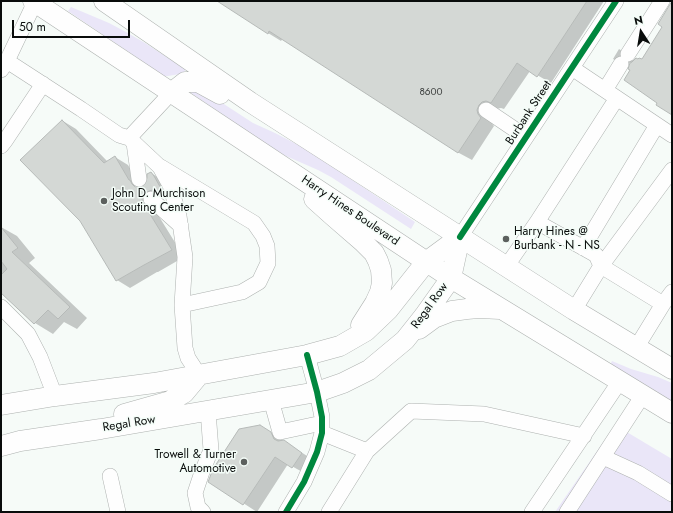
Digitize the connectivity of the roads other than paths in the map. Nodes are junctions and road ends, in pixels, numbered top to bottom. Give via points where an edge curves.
1 (34, 1) edge
2 (104, 1) edge
3 (616, 1) edge
4 (662, 1) edge
5 (4, 65) edge
6 (572, 68) junction
7 (43, 84) junction
8 (171, 93) junction
9 (611, 94) junction
10 (250, 102) junction
11 (486, 110) dead end
12 (657, 125) junction
13 (672, 135) edge
14 (526, 137) junction
15 (132, 140) junction
16 (1, 146) edge
17 (160, 167) junction
18 (287, 169) junction
19 (672, 170) edge
20 (139, 179) tunnel mouth
21 (151, 199) tunnel mouth
22 (537, 222) junction
23 (181, 226) junction
24 (460, 237) junction
25 (582, 248) junction
26 (426, 262) junction
27 (601, 266) junction
28 (506, 267) junction
29 (451, 278) junction
30 (672, 292) edge
31 (663, 304) junction
32 (182, 305) junction
33 (1, 307) edge
34 (504, 310) junction
35 (574, 310) junction
36 (405, 340) junction
37 (349, 342) junction
38 (636, 348) junction
39 (307, 355) junction
40 (671, 367) edge
41 (199, 375) junction
42 (620, 381) junction
43 (317, 392) junction
44 (643, 395) junction
45 (55, 396) junction
46 (271, 400) junction
47 (1, 406) edge
48 (208, 411) junction
49 (672, 413) edge
50 (322, 428) junction
51 (101, 429) junction
52 (584, 436) junction
53 (1, 446) edge
54 (367, 451) junction
55 (603, 457) junction
56 (110, 476) dead end
57 (672, 494) edge
58 (118, 512) edge
59 (203, 512) edge
60 (286, 512) edge
61 (329, 512) edge
62 (532, 512) edge
63 (567, 512) edge

1 - 5 street
1 - 8 main road, Harry Hines Boulevard
2 - 10 main road
3 - 6 street, Burbank Street
4 - 9 street via 624,59
5 - 7 street
6 - 9 street
6 - 14 street, Burbank Street
7 - 15 street via 119,135
7 - 16 street
8 - 10 main road via 185,82 198,82 230,100
8 - 15 street
8 - 18 main road, Harry Hines Boulevard
9 - 12 street
9 - 22 street
10 - 24 main road
11 - 14 street
12 - 13 street
12 - 25 street
14 - 24 street, Burbank Street
15 - 17 street
15 - 20 street
17 - 23 street via 170,185
17 - 32 street via 254,223 267,246 268,263 259,282 242,292
18 - 26 main road, Harry Hines Boulevard
18 - 37 main road via 314,199 374,253 378,261 382,283 380,292
19 - 27 street
21 - 23 street
22 - 25 street
22 - 28 street
23 - 32 street via 185,257
24 - 26 main road
24 - 28 main road
24 - 29 main road, Regal Row
25 - 27 street via 596,255
26 - 29 main road, Harry Hines Boulevard
26 - 37 main road via 388,310 366,331
27 - 31 street
27 - 35 street
28 - 35 main road
29 - 34 main road, Harry Hines Boulevard
29 - 36 main road, Regal Row
30 - 31 street
31 - 38 street
32 - 41 street via 184,348
33 - 45 street via 28,334
34 - 36 main road via 479,308 452,311 434,318
34 - 42 main road, Harry Hines Boulevard
35 - 38 main road
36 - 43 main road, Regal Row via 369,370
37 - 39 main road
38 - 40 main road
39 - 41 main road
39 - 43 street
41 - 45 main road
41 - 51 main road via 184,393 170,401 118,415
42 - 44 main road, Harry Hines Boulevard
42 - 52 street
43 - 46 main road, Regal Row
43 - 50 street
44 - 49 main road, Harry Hines Boulevard
44 - 55 street
45 - 47 main road
46 - 48 main road, Regal Row
46 - 50 street via 280,432
48 - 51 main road, Regal Row
48 - 59 street via 211,450 195,493 198,507
50 - 54 street
50 - 60 street via 317,452 304,482
51 - 53 main road, Regal Row
52 - 54 street via 484,414 411,411
52 - 62 street
54 - 61 street
55 - 57 street via 638,473
55 - 63 street
56 - 58 street

